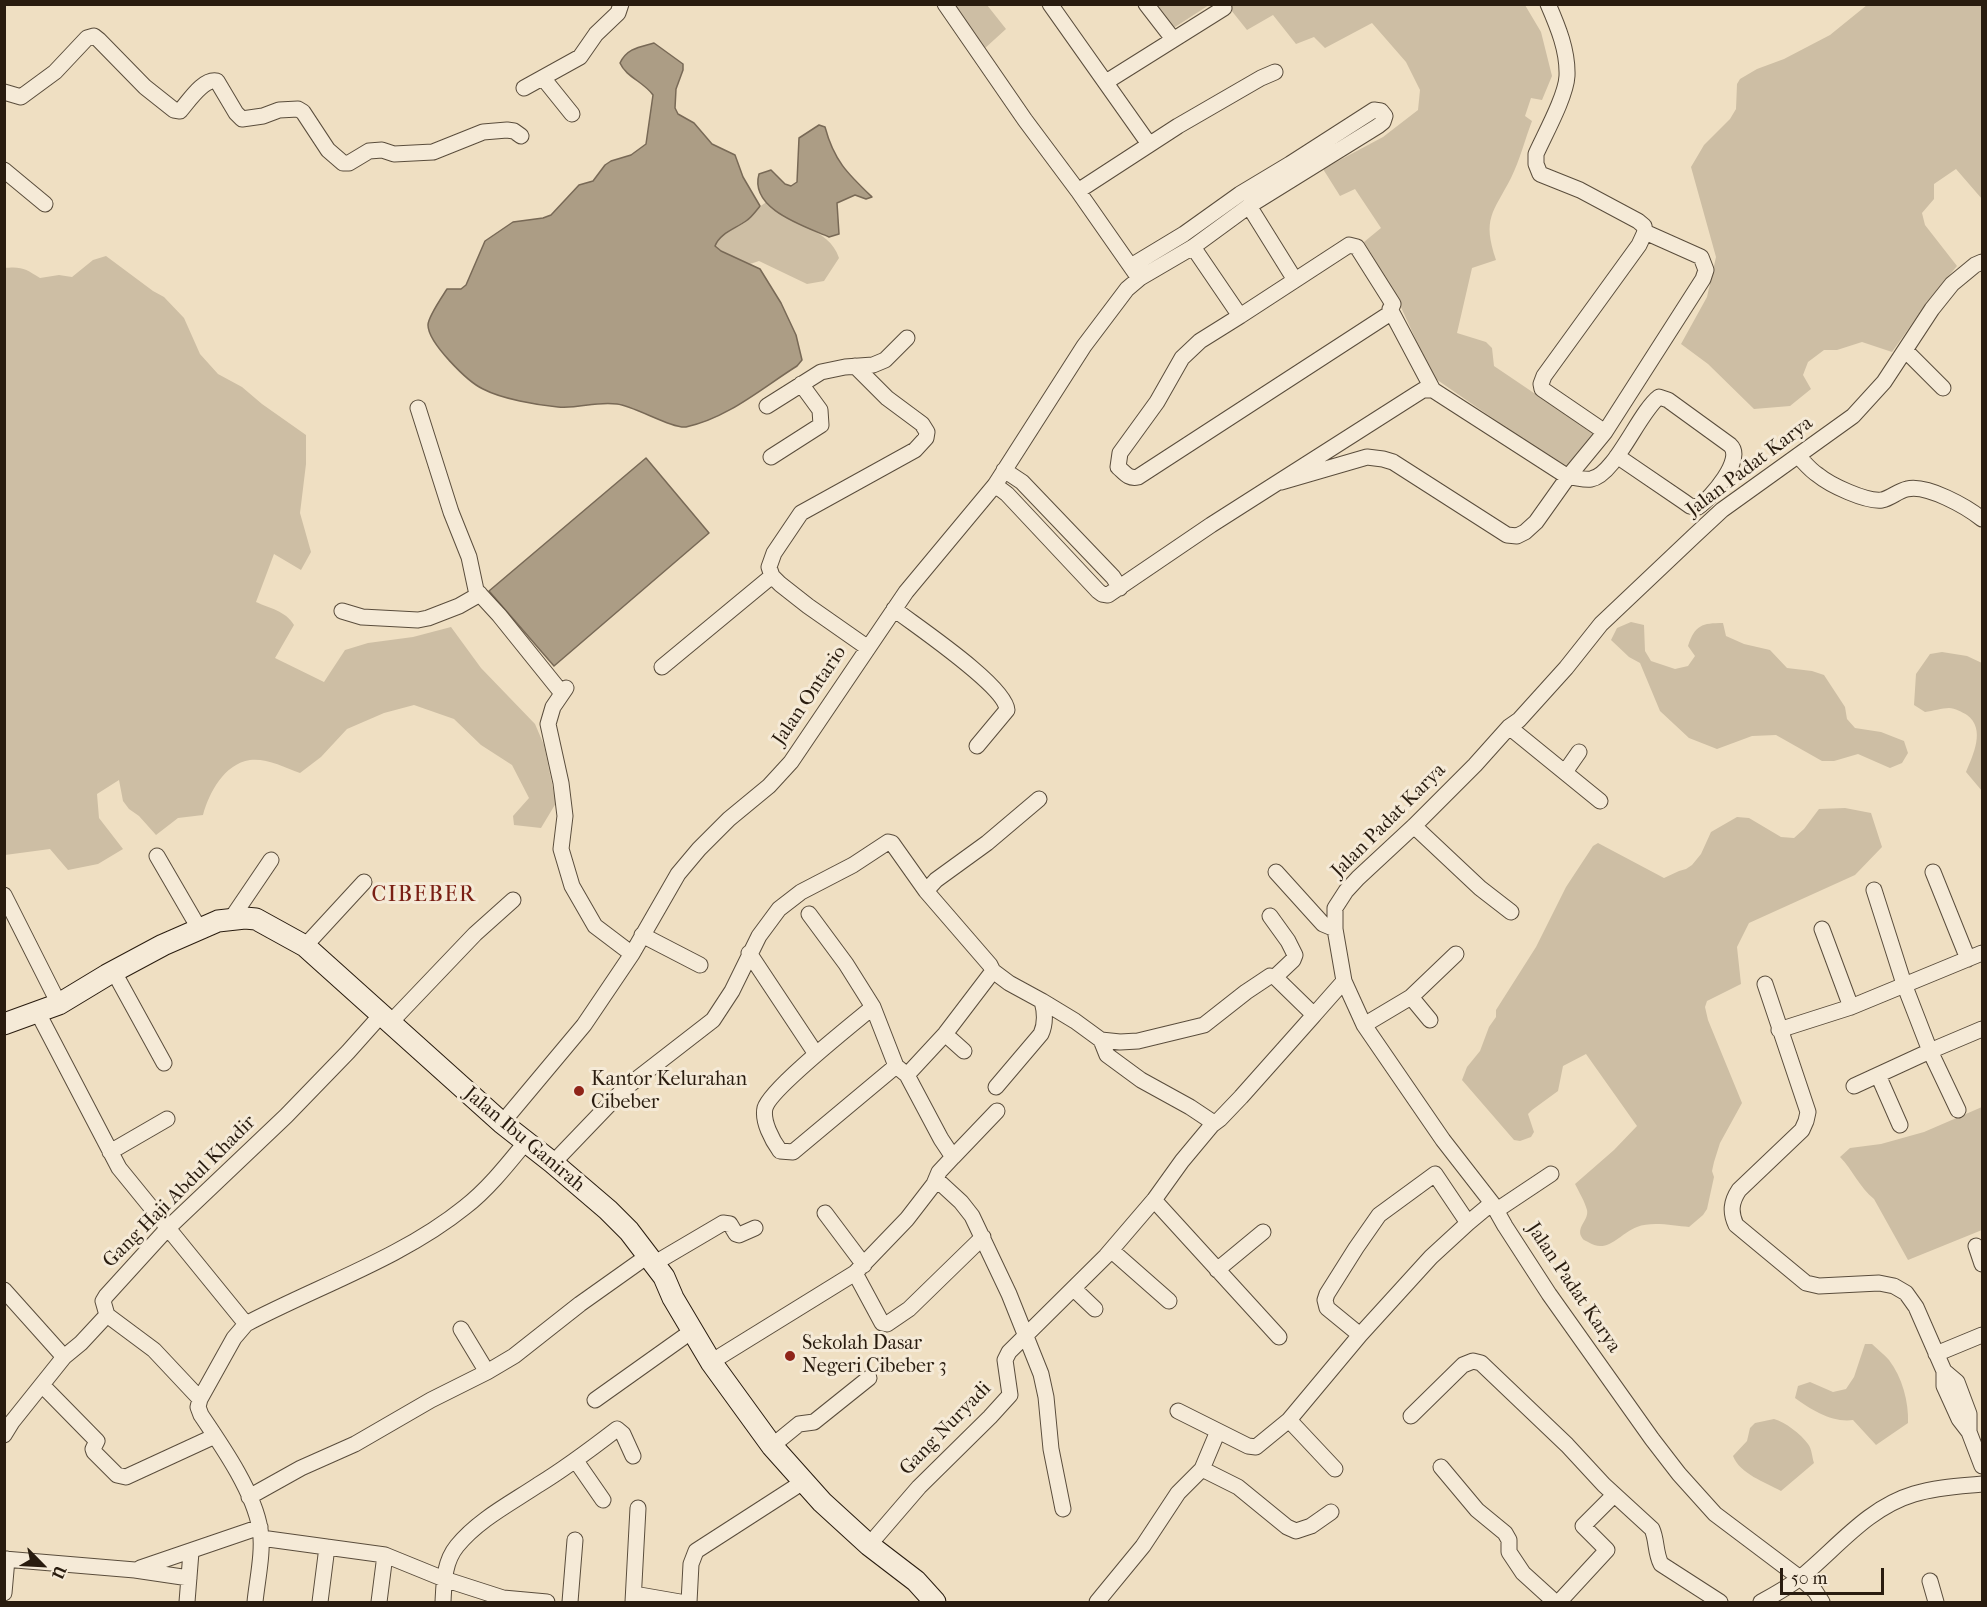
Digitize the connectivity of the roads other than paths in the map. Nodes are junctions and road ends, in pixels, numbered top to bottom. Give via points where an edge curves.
1 (621, 4) edge
2 (945, 4) edge
3 (1050, 4) edge
4 (1146, 4) edge
5 (1548, 4) edge
6 (1224, 8) dead end
7 (1173, 39) junction
8 (1275, 72) dead end
9 (543, 78) junction
10 (1106, 82) junction
11 (524, 87) dead end
12 (4, 92) edge
13 (572, 114) dead end
14 (521, 136) dead end
15 (1149, 144) junction
16 (4, 170) edge
17 (1078, 191) junction
18 (1245, 200) junction
19 (45, 204) dead end
20 (1645, 232) junction
21 (1193, 247) junction
22 (1983, 262) edge
23 (1135, 272) junction
24 (1295, 280) junction
25 (1390, 309) junction
26 (1240, 316) junction
27 (907, 338) dead end
28 (1906, 351) junction
29 (855, 366) junction
30 (801, 384) junction
31 (1943, 388) dead end
32 (1433, 390) junction
33 (767, 406) dead end
34 (417, 408) dead end
35 (1605, 432) junction
36 (1617, 456) junction
37 (1797, 456) junction
38 (771, 457) dead end
39 (1004, 470) junction
40 (1568, 477) junction
41 (1281, 482) junction
42 (995, 485) junction
43 (1983, 519) edge
44 (772, 576) junction
45 (1120, 588) junction
46 (480, 594) junction
47 (894, 609) junction
48 (342, 612) dead end
49 (868, 648) junction
50 (662, 667) dead end
51 (1509, 727) junction
52 (977, 746) dead end
53 (1579, 752) dead end
54 (1565, 772) junction
55 (1039, 799) dead end
56 (1600, 801) dead end
57 (1414, 826) junction
58 (157, 856) dead end
59 (271, 860) dead end
60 (1276, 872) dead end
61 (1933, 872) dead end
62 (364, 882) dead end
63 (1874, 890) dead end
64 (926, 891) junction
65 (4, 895) edge
66 (513, 900) dead end
67 (1511, 912) dead end
68 (809, 914) dead end
69 (1270, 916) dead end
70 (231, 919) junction
71 (1335, 929) junction
72 (1822, 929) dead end
73 (200, 930) junction
74 (642, 935) junction
75 (305, 946) junction
76 (749, 953) junction
77 (1983, 953) edge
78 (632, 954) junction
79 (1456, 954) dead end
80 (1968, 959) junction
81 (700, 965) dead end
82 (993, 971) junction
83 (114, 972) junction
84 (1275, 977) junction
85 (1344, 981) junction
86 (1765, 984) dead end
87 (1904, 984) junction
88 (1411, 998) junction
89 (1042, 1001) junction
90 (59, 1004) junction
91 (873, 1007) junction
92 (1851, 1007) junction
93 (38, 1013) junction
94 (1314, 1015) junction
95 (386, 1019) junction
96 (1430, 1020) dead end
97 (4, 1024) edge
98 (1364, 1025) junction
99 (1983, 1029) edge
100 (1779, 1030) junction
101 (945, 1034) junction
102 (1101, 1040) junction
103 (964, 1051) dead end
104 (1929, 1051) junction
105 (816, 1054) junction
106 (164, 1063) dead end
107 (902, 1070) junction
108 (1878, 1075) junction
109 (1854, 1086) dead end
110 (996, 1087) dead end
111 (1958, 1110) dead end
112 (997, 1111) dead end
113 (167, 1119) dead end
114 (1214, 1123) junction
115 (502, 1124) junction
116 (1900, 1125) dead end
117 (525, 1143) junction
118 (110, 1152) junction
119 (953, 1157) junction
120 (1456, 1158) junction
121 (553, 1163) junction
122 (1436, 1174) junction
123 (1551, 1174) dead end
124 (936, 1179) junction
125 (1154, 1200) junction
126 (1495, 1207) junction
127 (825, 1213) dead end
128 (1468, 1223) junction
129 (755, 1228) dead end
130 (167, 1229) junction
131 (1263, 1232) dead end
132 (983, 1237) junction
133 (1976, 1246) dead end
134 (1111, 1250) junction
135 (652, 1259) junction
136 (1983, 1264) edge
137 (859, 1269) junction
138 (1217, 1270) junction
139 (1074, 1288) junction
140 (4, 1290) edge
141 (1169, 1301) dead end
142 (1095, 1309) dead end
143 (106, 1315) junction
144 (246, 1324) junction
145 (461, 1329) dead end
146 (693, 1331) junction
147 (1026, 1335) junction
148 (1360, 1335) junction
149 (1983, 1335) edge
150 (1279, 1337) dead end
151 (1936, 1354) junction
152 (64, 1358) junction
153 (711, 1362) junction
154 (487, 1372) junction
155 (869, 1378) dead end
156 (42, 1385) junction
157 (200, 1399) junction
158 (595, 1400) dead end
159 (1178, 1411) dead end
160 (1411, 1416) dead end
161 (1289, 1420) junction
162 (7, 1424) edge
163 (1218, 1431) junction
164 (215, 1436) junction
165 (772, 1446) junction
166 (633, 1456) dead end
167 (576, 1461) junction
168 (1983, 1466) edge
169 (1441, 1467) dead end
170 (1202, 1469) junction
171 (1335, 1469) dead end
172 (803, 1482) junction
173 (1983, 1484) edge
174 (1614, 1495) junction
175 (249, 1497) junction
176 (603, 1500) dead end
177 (638, 1508) dead end
178 (1063, 1509) dead end
179 (1330, 1512) dead end
180 (260, 1533) junction
181 (575, 1540) dead end
182 (869, 1545) junction
183 (327, 1547) junction
184 (191, 1552) junction
185 (385, 1555) junction
186 (6, 1559) edge
187 (135, 1570) junction
188 (189, 1578) junction
189 (1800, 1578) junction
190 (444, 1579) junction
191 (1930, 1581) dead end
192 (4, 1593) edge
193 (633, 1598) edge
194 (503, 1600) edge
195 (1713, 1601) edge
196 (187, 1602) edge
197 (255, 1602) edge
198 (320, 1602) edge
199 (379, 1602) edge
200 (443, 1602) edge
201 (547, 1602) edge
202 (570, 1602) edge
203 (680, 1602) edge
204 (689, 1602) edge
205 (934, 1602) edge
206 (1097, 1602) edge
207 (1554, 1602) edge
208 (1559, 1602) edge
209 (1761, 1602) edge
210 (1823, 1602) edge
211 (1936, 1602) edge

1 - 9 street via 618,13 580,57
2 - 17 street
3 - 10 street
4 - 7 street
5 - 20 street via 1561,34 1567,76 1536,154 1540,174 1638,221
6 - 7 street
7 - 10 street
8 - 15 street
9 - 11 street
9 - 13 street
10 - 15 street
12 - 14 street via 21,97 94,36 174,110 180,111 207,82 214,80 242,119 292,109 303,112 328,150 343,163 369,151 433,152 483,132 507,130
15 - 17 street
16 - 19 street
17 - 23 street
18 - 18 street via 1290,164 1374,110 1385,116 1378,126
18 - 21 street
18 - 23 street via 1184,234
18 - 24 street
20 - 35 street via 1541,384 1542,389
20 - 35 street via 1701,257 1706,270
21 - 23 street
21 - 26 street
22 - 28 street, Jalan Padat Karya via 1952,284
23 - 39 street, Jalan Ontario
24 - 25 street via 1353,245 1393,304
24 - 26 street
25 - 26 street via 1389,314 1138,477 1127,476 1119,467 1120,453 1157,402 1182,358 1200,341
25 - 32 street
27 - 29 street via 885,360
28 - 31 street
28 - 37 street, Jalan Padat Karya via 1852,416
29 - 30 street via 821,372
29 - 44 street via 887,398 922,424 926,438 915,450 801,513 774,553 769,567
30 - 33 street
30 - 38 street via 819,410 821,424
32 - 40 street
32 - 41 street via 1423,390
34 - 46 street
35 - 40 street
36 - 36 street via 1659,397 1730,445 1735,455 1731,467 1698,507 1690,506
36 - 40 street via 1598,477
37 - 43 street via 1818,476 1860,496 1881,500 1909,488 1916,489 1959,502
37 - 51 street, Jalan Padat Karya via 1722,510 1694,536 1601,624 1559,676
39 - 42 street, Jalan Ontario
39 - 45 street via 1022,482
40 - 41 street via 1536,522 1518,536 1507,535 1383,459 1368,458
41 - 45 street
42 - 45 street via 1098,591 1108,595
42 - 47 street, Jalan Ontario
44 - 49 street
44 - 50 street
46 - 48 street via 418,620
46 - 78 street via 564,690 548,724 565,816 561,849 572,886 595,926
47 - 49 street, Jalan Ontario
47 - 52 street via 983,677 1005,701 1007,710
49 - 74 street, Jalan Ontario via 791,762 699,849 678,874
51 - 54 street
51 - 57 street, Jalan Padat Karya
53 - 54 street
54 - 56 street
55 - 64 street
57 - 67 street
57 - 71 street, Jalan Padat Karya via 1346,891 1335,908
58 - 73 street
59 - 70 street
60 - 71 street via 1323,924
61 - 80 street
62 - 75 street
63 - 87 street
64 - 76 street via 888,842 779,909
64 - 82 street
65 - 90 street
66 - 95 street, Gang Haji Abdul Khadir
68 - 91 street
69 - 84 street via 1295,955
70 - 73 main road, Jalan Ibu Ganirah
70 - 75 main road, Jalan Ibu Ganirah via 256,919
71 - 85 street, Jalan Padat Karya
72 - 92 street
73 - 83 main road, Jalan Ibu Ganirah via 189,932
74 - 78 street, Jalan Ontario
74 - 81 street
75 - 95 main road, Jalan Ibu Ganirah
76 - 105 street
76 - 121 street via 732,991 713,1020 624,1089
77 - 80 street
78 - 115 street, Jalan Ontario via 584,1025
79 - 88 street
80 - 87 street
82 - 89 street
82 - 101 street
83 - 90 main road, Jalan Ibu Ganirah
83 - 106 street
84 - 94 street
84 - 102 street via 1270,976 1204,1025 1138,1041
85 - 94 street, Gang Nuryadi
85 - 98 street, Jalan Padat Karya
86 - 100 street
87 - 92 street
87 - 104 street
88 - 96 street
88 - 98 street
89 - 102 street
89 - 110 street via 1045,1021 1041,1034
90 - 93 main road, Jalan Ibu Ganirah
91 - 105 street
91 - 107 street
92 - 100 street
93 - 97 main road, Jalan Ibu Ganirah
93 - 118 street
94 - 114 street, Gang Nuryadi
95 - 115 main road, Jalan Ibu Ganirah
95 - 130 street, Gang Haji Abdul Khadir
98 - 120 street, Jalan Padat Karya
99 - 104 street
100 - 151 street via 1808,1112 1806,1121 1802,1130 1739,1190 1733,1199 1732,1217 1736,1225 1806,1283 1879,1283 1906,1293
101 - 103 street
101 - 107 street
102 - 114 street via 1107,1055 1141,1080
104 - 108 street
104 - 111 street
105 - 107 street via 766,1105 765,1119 771,1136 785,1152 793,1152
107 - 119 street
108 - 109 street
108 - 116 street
112 - 119 street
113 - 118 street
114 - 125 street, Gang Nuryadi
115 - 117 main road, Jalan Ibu Ganirah
117 - 121 main road, Jalan Ibu Ganirah
117 - 144 street via 467,1206 442,1224 378,1261
118 - 130 street
119 - 124 street
120 - 122 street
120 - 126 street, Jalan Padat Karya
121 - 135 main road, Jalan Ibu Ganirah via 608,1210
122 - 128 street
122 - 148 street via 1379,1215 1327,1294 1327,1308
123 - 126 street
124 - 132 street via 968,1209
124 - 137 street via 919,1205
125 - 134 street, Gang Nuryadi
125 - 138 street
126 - 128 street
126 - 189 street, Jalan Padat Karya via 1549,1294 1679,1474 1715,1514
127 - 137 street
128 - 148 street via 1431,1257
129 - 135 street via 739,1235 723,1222
130 - 143 street, Gang Haji Abdul Khadir via 106,1296
130 - 144 street
131 - 138 street
132 - 137 street via 909,1309 887,1324 882,1323
132 - 147 street
133 - 136 street
134 - 139 street, Gang Nuryadi
134 - 141 street
135 - 146 main road, Jalan Ibu Ganirah
135 - 154 street via 580,1304 514,1356
137 - 153 street
138 - 150 street
139 - 142 street
139 - 147 street, Gang Nuryadi
140 - 152 street
143 - 152 street, Gang Haji Abdul Khadir
143 - 157 street via 154,1350
144 - 157 street
145 - 154 street
146 - 153 main road, Jalan Ibu Ganirah
146 - 158 street
147 - 178 street via 1047,1397 1051,1449
147 - 182 street, Gang Nuryadi via 1006,1357 1010,1392 1007,1398 919,1487
148 - 161 street
149 - 151 street
151 - 168 street via 1944,1371 1957,1382 1969,1414 1969,1432
152 - 156 street, Gang Haji Abdul Khadir
153 - 165 main road, Jalan Ibu Ganirah
154 - 175 street
155 - 165 street via 813,1424 798,1424
156 - 162 street, Gang Haji Abdul Khadir
156 - 164 street via 97,1441 94,1452 122,1477
157 - 164 street via 201,1415
159 - 163 street
160 - 174 street via 1463,1365 1473,1360 1482,1363
161 - 163 street via 1256,1447
161 - 171 street
163 - 170 street
164 - 175 street
165 - 172 main road, Jalan Ibu Ganirah
166 - 167 street via 623,1434 617,1430
167 - 176 street
167 - 190 street via 476,1527 457,1546
169 - 207 street via 1477,1510 1505,1533 1509,1552 1523,1573
170 - 179 street via 1238,1487 1296,1531
170 - 206 street via 1178,1493 1143,1546
172 - 182 main road, Jalan Ibu Ganirah
172 - 204 street via 696,1551 690,1564
173 - 189 street via 1936,1489 1892,1503 1858,1525
174 - 195 street via 1652,1529 1661,1564
174 - 208 street via 1583,1526 1607,1550
175 - 180 street
177 - 193 street
180 - 183 street
180 - 184 street
180 - 197 street
181 - 202 street
182 - 205 main road, Jalan Ibu Ganirah via 916,1581
183 - 185 street
183 - 198 street
184 - 187 street
184 - 188 street
185 - 190 street
185 - 199 street
186 - 187 street
186 - 192 street
187 - 188 street
188 - 196 street
189 - 209 street
189 - 210 street, Jalan Padat Karya
190 - 194 street
190 - 200 street
191 - 211 street
193 - 203 street
194 - 201 street

